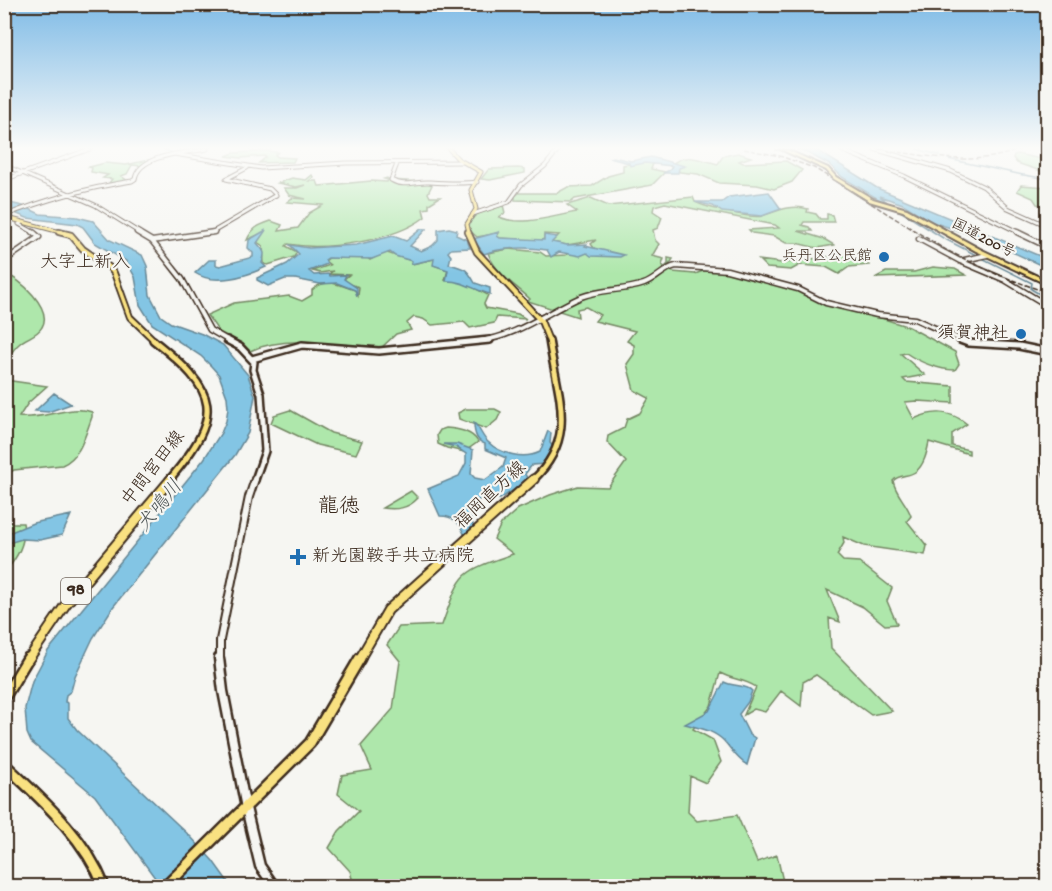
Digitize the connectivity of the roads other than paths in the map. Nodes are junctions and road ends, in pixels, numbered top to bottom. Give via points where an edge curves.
1 (64, 191) edge
2 (83, 191) edge
3 (272, 191) edge
4 (471, 191) edge
5 (517, 191) edge
6 (856, 191) edge
7 (933, 191) edge
8 (988, 191) edge
9 (70, 193) junction
10 (473, 214) junction
11 (5, 216) edge
12 (21, 223) junction
13 (1047, 226) edge
14 (919, 239) dead end
15 (152, 242) junction
16 (1047, 247) edge
17 (987, 255) junction
18 (4, 261) edge
19 (960, 261) junction
20 (1047, 283) edge
21 (1047, 306) edge
22 (540, 319) junction
23 (1047, 352) edge
24 (252, 359) junction
25 (1047, 450) edge
26 (1047, 475) edge
27 (4, 698) edge
28 (4, 764) edge
29 (246, 808) junction
30 (104, 886) edge
31 (166, 886) edge
32 (274, 886) edge

1 - 9 street
2 - 9 street
3 - 15 street via 276,195 212,233
4 - 10 main road, 福岡直方線 via 476,206
5 - 10 street via 508,202
6 - 17 highway, 国道200号 via 871,200 905,210
7 - 16 street
8 - 13 street via 1008,208
9 - 11 street
9 - 15 street
10 - 22 main road, 福岡直方線 via 467,228 477,252
11 - 12 main road, 中間宮田線 / 98
12 - 18 street via 40,236
12 - 27 main road, 中間宮田線 / 98 via 71,235 109,267 130,317 190,370 205,394 208,412 206,426 187,459 66,604
14 - 19 street
15 - 24 street via 182,279 210,330 240,346
17 - 19 street
17 - 20 highway, 国道200号
19 - 21 street via 999,277
22 - 23 street via 583,296 642,285 676,266 727,270 798,289 826,303 873,315 919,320 968,343 1014,345
22 - 24 street via 506,335 471,343 379,351 302,345
22 - 29 main road, 福岡直方線 via 549,333 561,400 555,457 388,610 310,743
24 - 29 street via 261,394 265,451 247,507 219,655
25 - 26 street
28 - 30 main road via 78,843
29 - 31 main road, 福岡直方線
29 - 32 street via 260,866

